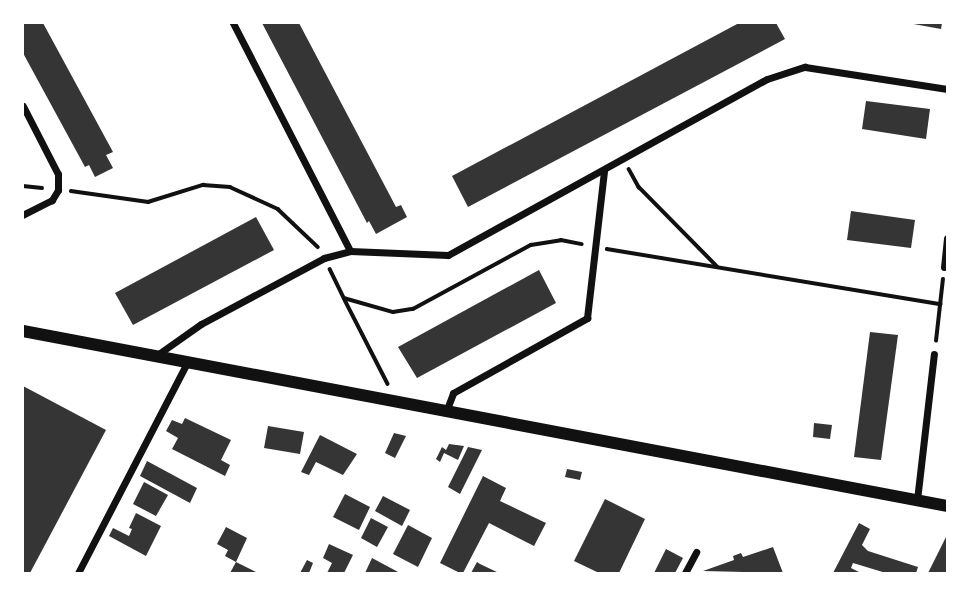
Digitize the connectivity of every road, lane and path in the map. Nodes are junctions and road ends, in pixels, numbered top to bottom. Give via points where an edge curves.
1 (233, 23) edge
2 (947, 89) edge
3 (23, 106) edge
4 (624, 160) junction
5 (604, 171) junction
6 (58, 191) junction
7 (23, 215) edge
8 (947, 238) edge
9 (597, 247) junction
10 (350, 251) junction
11 (324, 258) junction
12 (719, 267) junction
13 (944, 267) joint
14 (344, 298) junction
15 (940, 304) junction
16 (23, 331) edge
17 (934, 354) joint
18 (157, 355) junction
19 (188, 361) junction
20 (396, 399) junction
21 (447, 409) junction
22 (918, 500) junction
23 (947, 506) edge
24 (696, 552) dead end
25 (78, 573) edge
26 (685, 573) edge

1 - 10 street
2 - 4 street via 805,67 766,79
3 - 6 street via 58,174
4 - 5 street
4 - 12 path via 639,187
5 - 9 street
5 - 10 street via 449,255
6 - 7 street via 52,200
6 - 11 path via 148,202 203,185 230,187 267,201 314,243
8 - 13 street
9 - 12 path
9 - 14 path via 561,240 531,245 413,309 393,312
9 - 21 street via 587,318 453,393
10 - 11 street
11 - 14 path
11 - 18 street via 201,324
12 - 15 path
13 - 15 path
14 - 20 path
15 - 17 path
16 - 18 street
17 - 22 street
18 - 19 street
19 - 20 street
19 - 25 street
20 - 21 street
21 - 22 street
22 - 23 street
24 - 26 street

